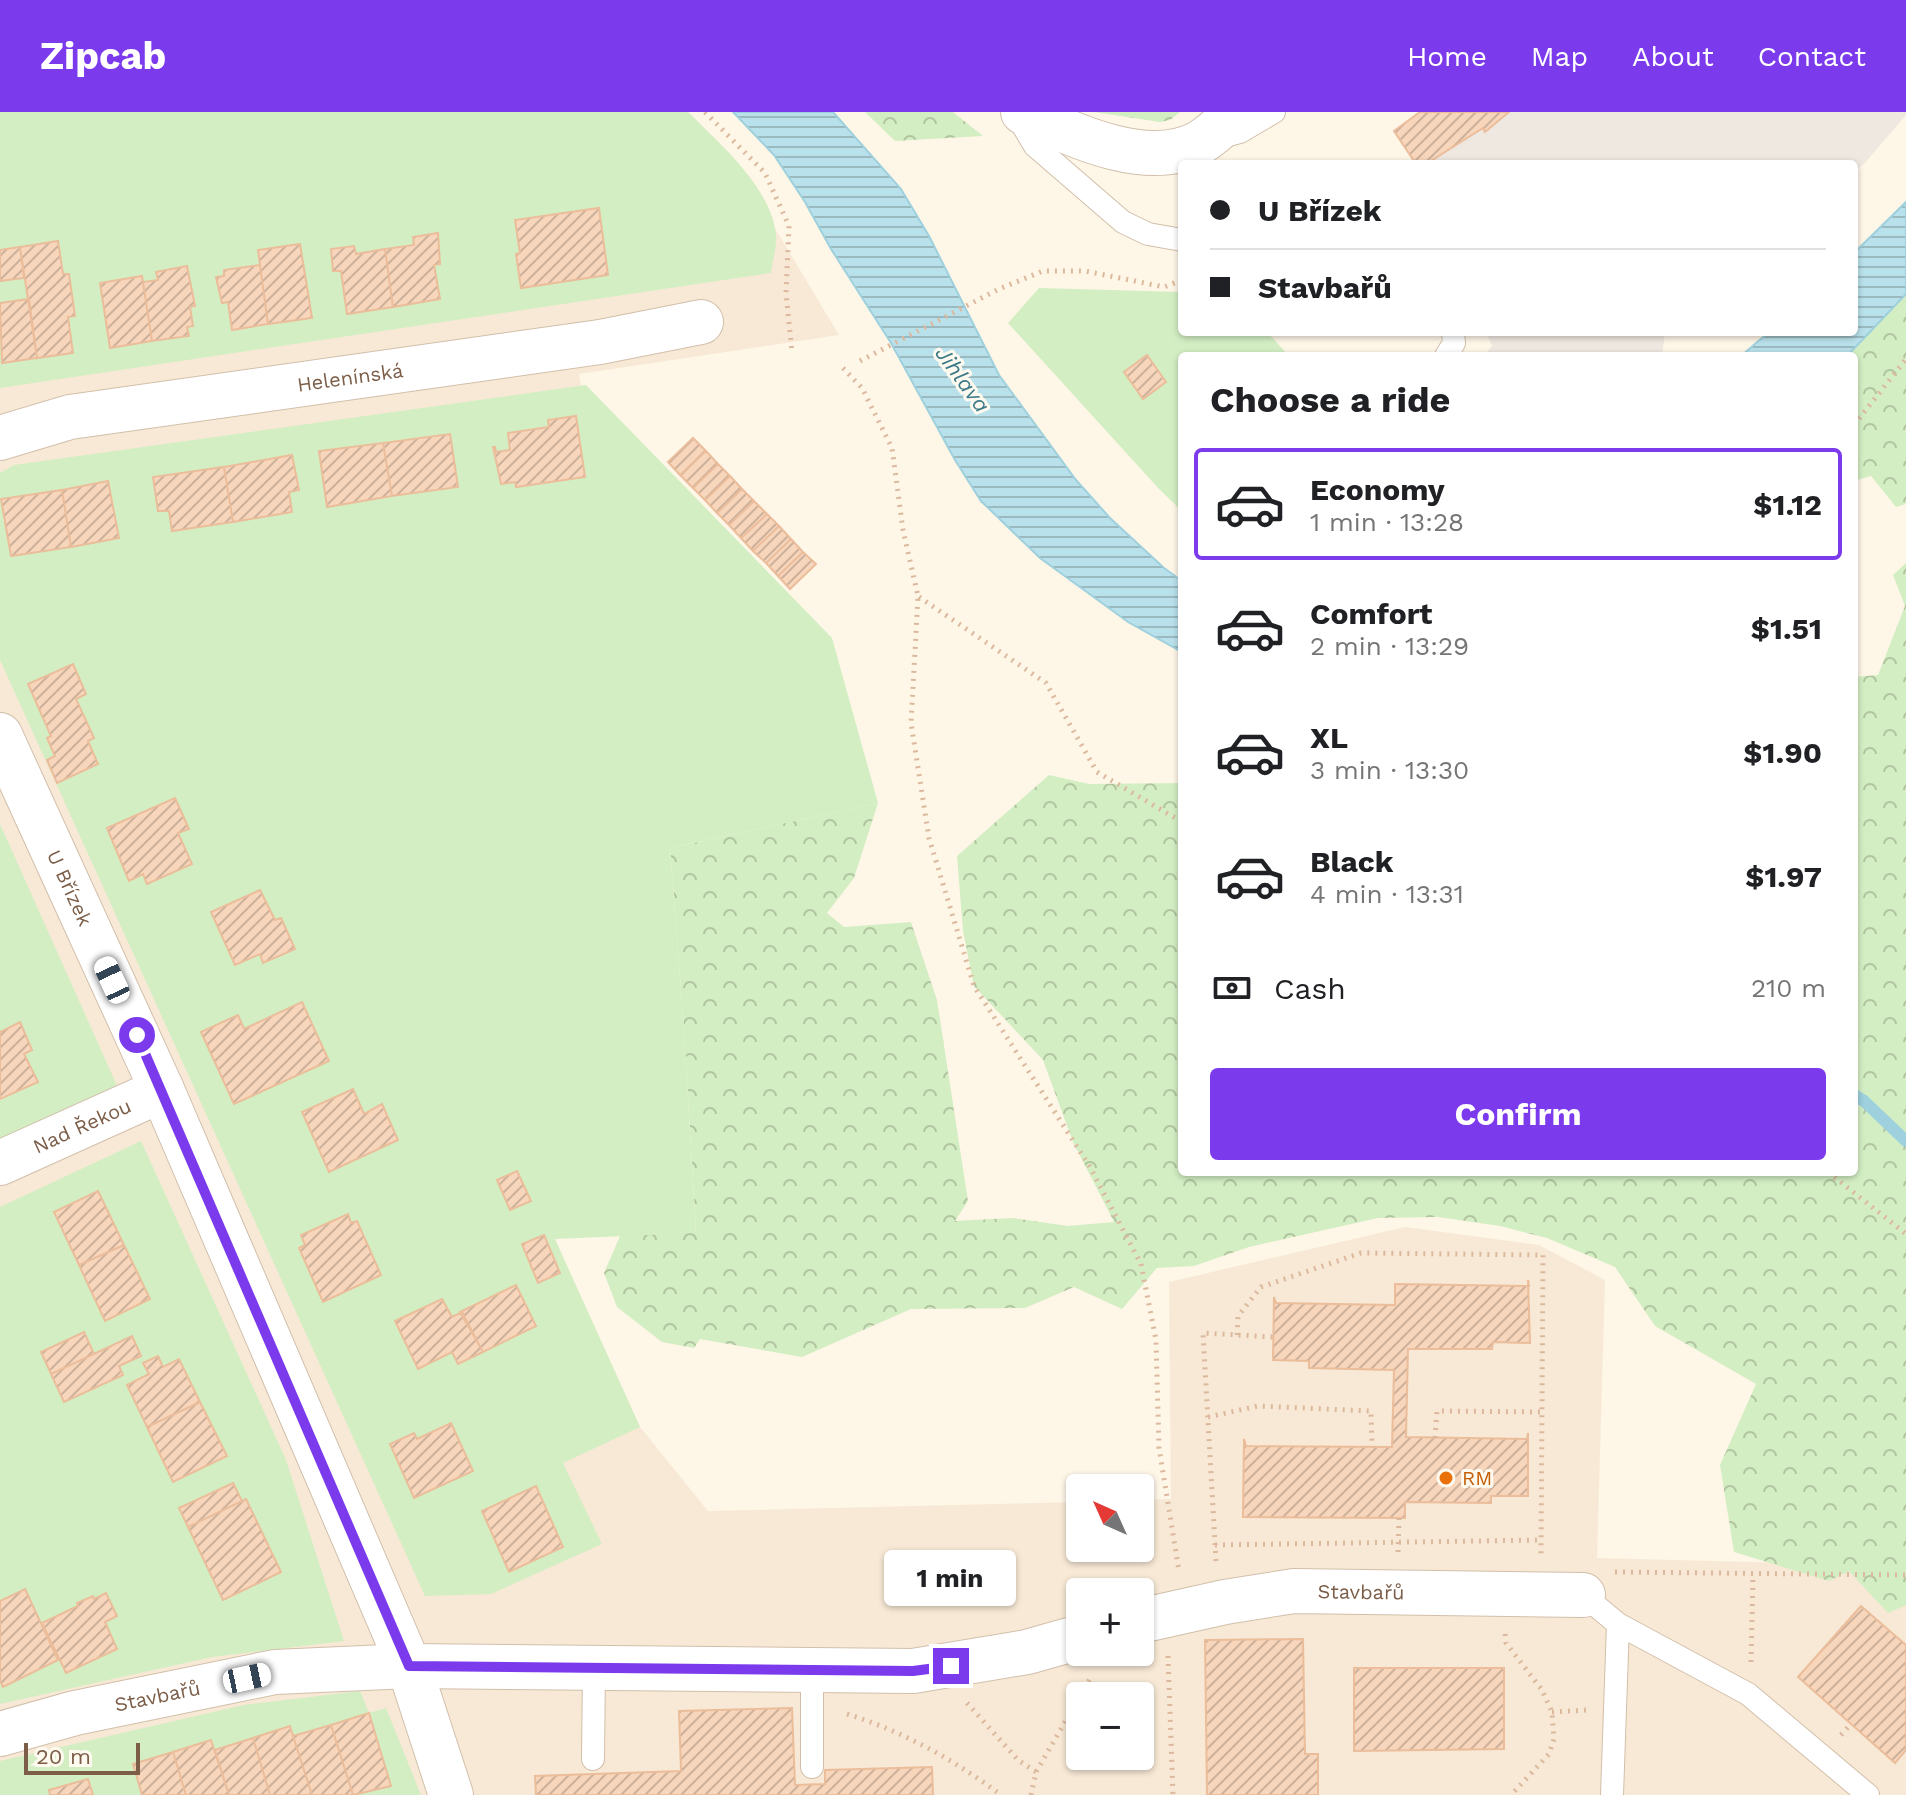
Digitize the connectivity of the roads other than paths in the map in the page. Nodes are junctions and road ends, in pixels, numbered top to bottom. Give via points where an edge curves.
1 (1014, 112) edge
2 (1023, 112) edge
3 (1237, 112) edge
4 (1274, 112) edge
5 (1198, 143) junction
6 (1178, 239) edge
7 (701, 322) dead end
8 (0, 438) edge
9 (0, 735) edge
10 (162, 1090) junction
11 (0, 1163) edge
12 (1583, 1595) joint
13 (1164, 1616) edge
14 (1618, 1624) junction
15 (1066, 1654) edge
16 (409, 1666) junction
17 (594, 1668) junction
18 (812, 1687) junction
19 (0, 1734) edge
20 (593, 1759) dead end
21 (812, 1767) dead end
22 (451, 1795) edge
23 (1612, 1795) edge
24 (1868, 1795) edge

1 - 6 lane via 1035,146 1123,222
2 - 5 street via 1068,133 1129,151 1161,154
3 - 5 street
4 - 5 lane via 1240,132
7 - 8 street, Helenínská via 600,342 70,417
9 - 10 street, U Břízek
10 - 11 street, Nad Řekou
10 - 16 street, U Břízek
12 - 13 street, Stavbařů via 1294,1591
12 - 14 lane
14 - 23 lane
14 - 24 lane via 1748,1694
15 - 18 street, Stavbařů via 1027,1652
16 - 17 street, Stavbařů
16 - 19 street, Stavbařů via 275,1672
16 - 22 street, U Břízek
17 - 18 street, Stavbařů
17 - 20 lane
18 - 21 lane

